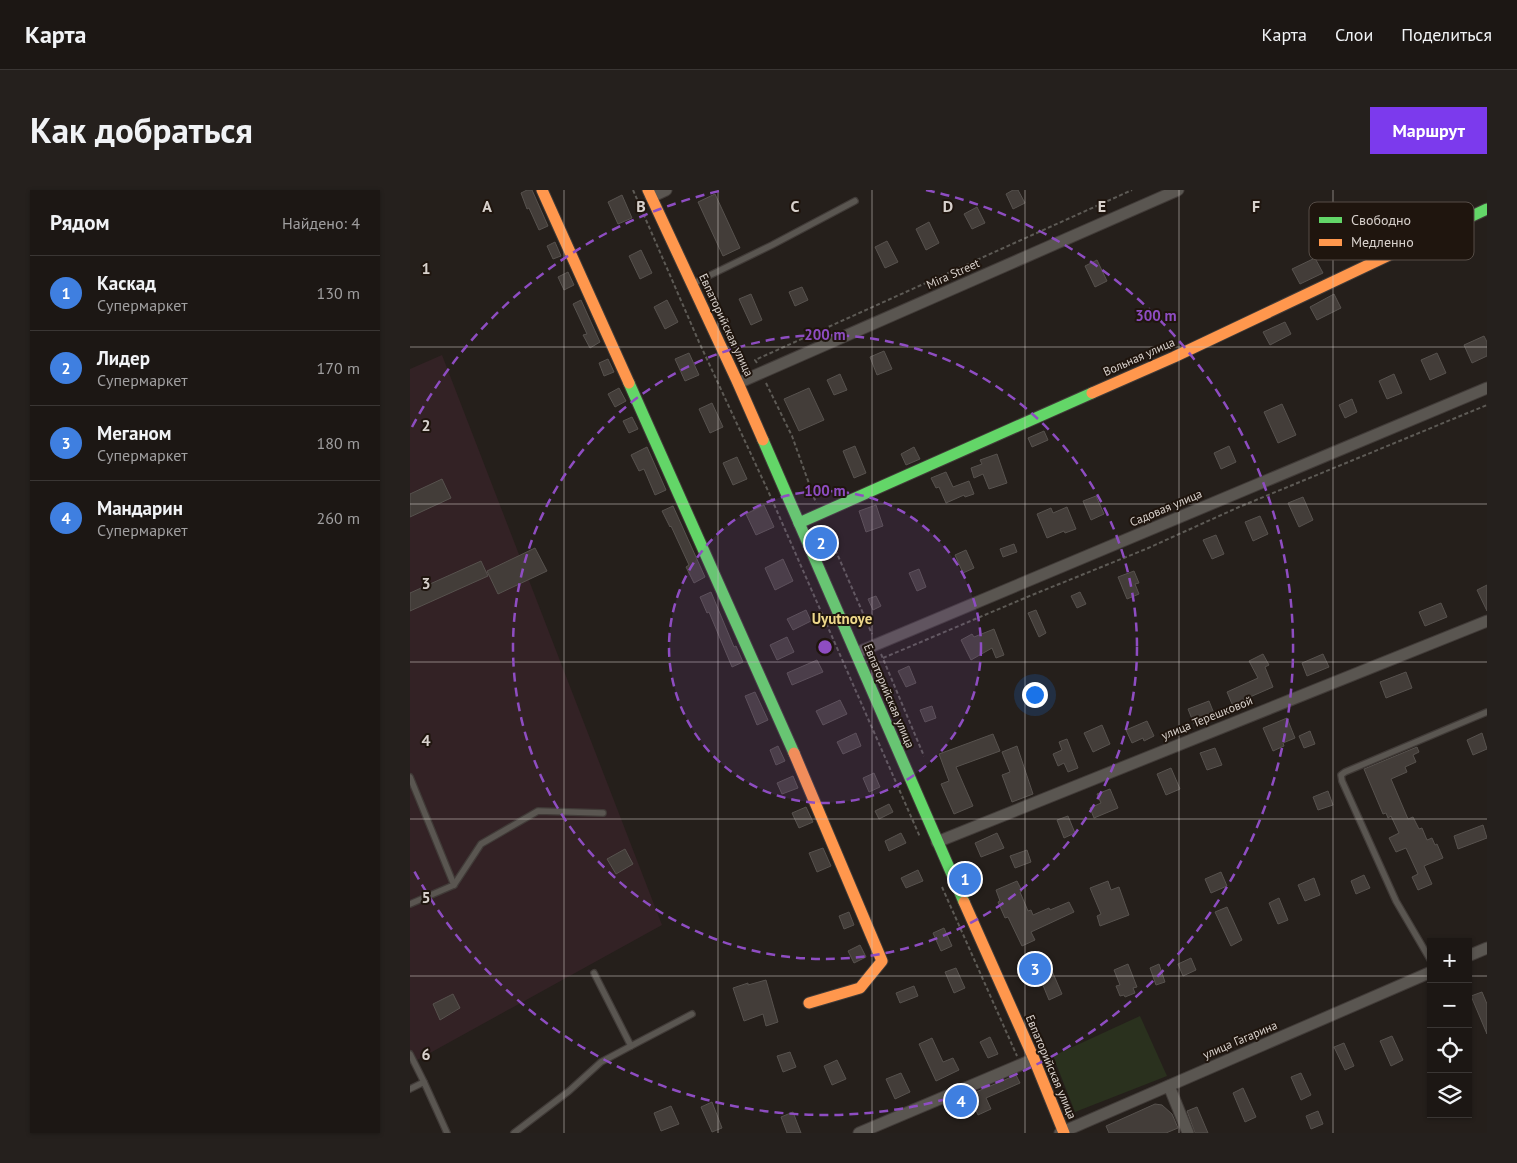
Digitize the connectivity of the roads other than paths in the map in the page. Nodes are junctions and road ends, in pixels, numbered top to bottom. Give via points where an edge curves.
1 (542, 190) edge
2 (666, 190) edge
3 (1178, 190) edge
4 (650, 194) edge
5 (855, 201) dead end
6 (1487, 209) edge
7 (1474, 215) edge
8 (1379, 260) edge
9 (692, 284) junction
10 (738, 383) junction
11 (1487, 388) edge
12 (799, 523) junction
13 (1487, 620) edge
14 (856, 653) junction
15 (1487, 712) edge
16 (410, 777) edge
17 (603, 813) dead end
18 (938, 842) junction
19 (454, 885) junction
20 (410, 904) edge
21 (1487, 948) edge
22 (1427, 954) edge
23 (1472, 954) edge
24 (594, 973) dead end
25 (1427, 974) edge
26 (809, 1003) dead end
27 (692, 1014) dead end
28 (631, 1046) junction
29 (410, 1054) edge
30 (1034, 1059) junction
31 (424, 1082) junction
32 (1169, 1086) junction
33 (410, 1088) edge
34 (447, 1133) edge
35 (514, 1133) edge
36 (859, 1133) edge
37 (1062, 1133) edge
38 (1188, 1133) edge

1 - 26 street via 778,716 882,961 860,988
2 - 4 street
3 - 10 street, Mira Street
4 - 9 street, Евпаторийская улица
5 - 9 lane
6 - 7 street, Вольная улица
8 - 12 street, Вольная улица via 1174,357
9 - 10 street, Евпаторийская улица
10 - 12 street, Евпаторийская улица
11 - 14 street, Садовая улица
12 - 14 street, Евпаторийская улица
13 - 18 street, улица Терешковой
14 - 18 street, Евпаторийская улица
15 - 22 lane via 1341,775 1396,901
16 - 19 lane
17 - 19 lane via 538,811 481,844
18 - 30 street, Евпаторийская улица
19 - 20 lane
21 - 23 street
24 - 28 lane
25 - 32 street, улица Гагарина
27 - 28 lane
28 - 35 lane via 601,1062 570,1091
29 - 31 lane
30 - 36 street
30 - 37 street, Евпаторийская улица
31 - 33 lane
31 - 34 lane
32 - 37 street, улица Гагарина
32 - 38 street

